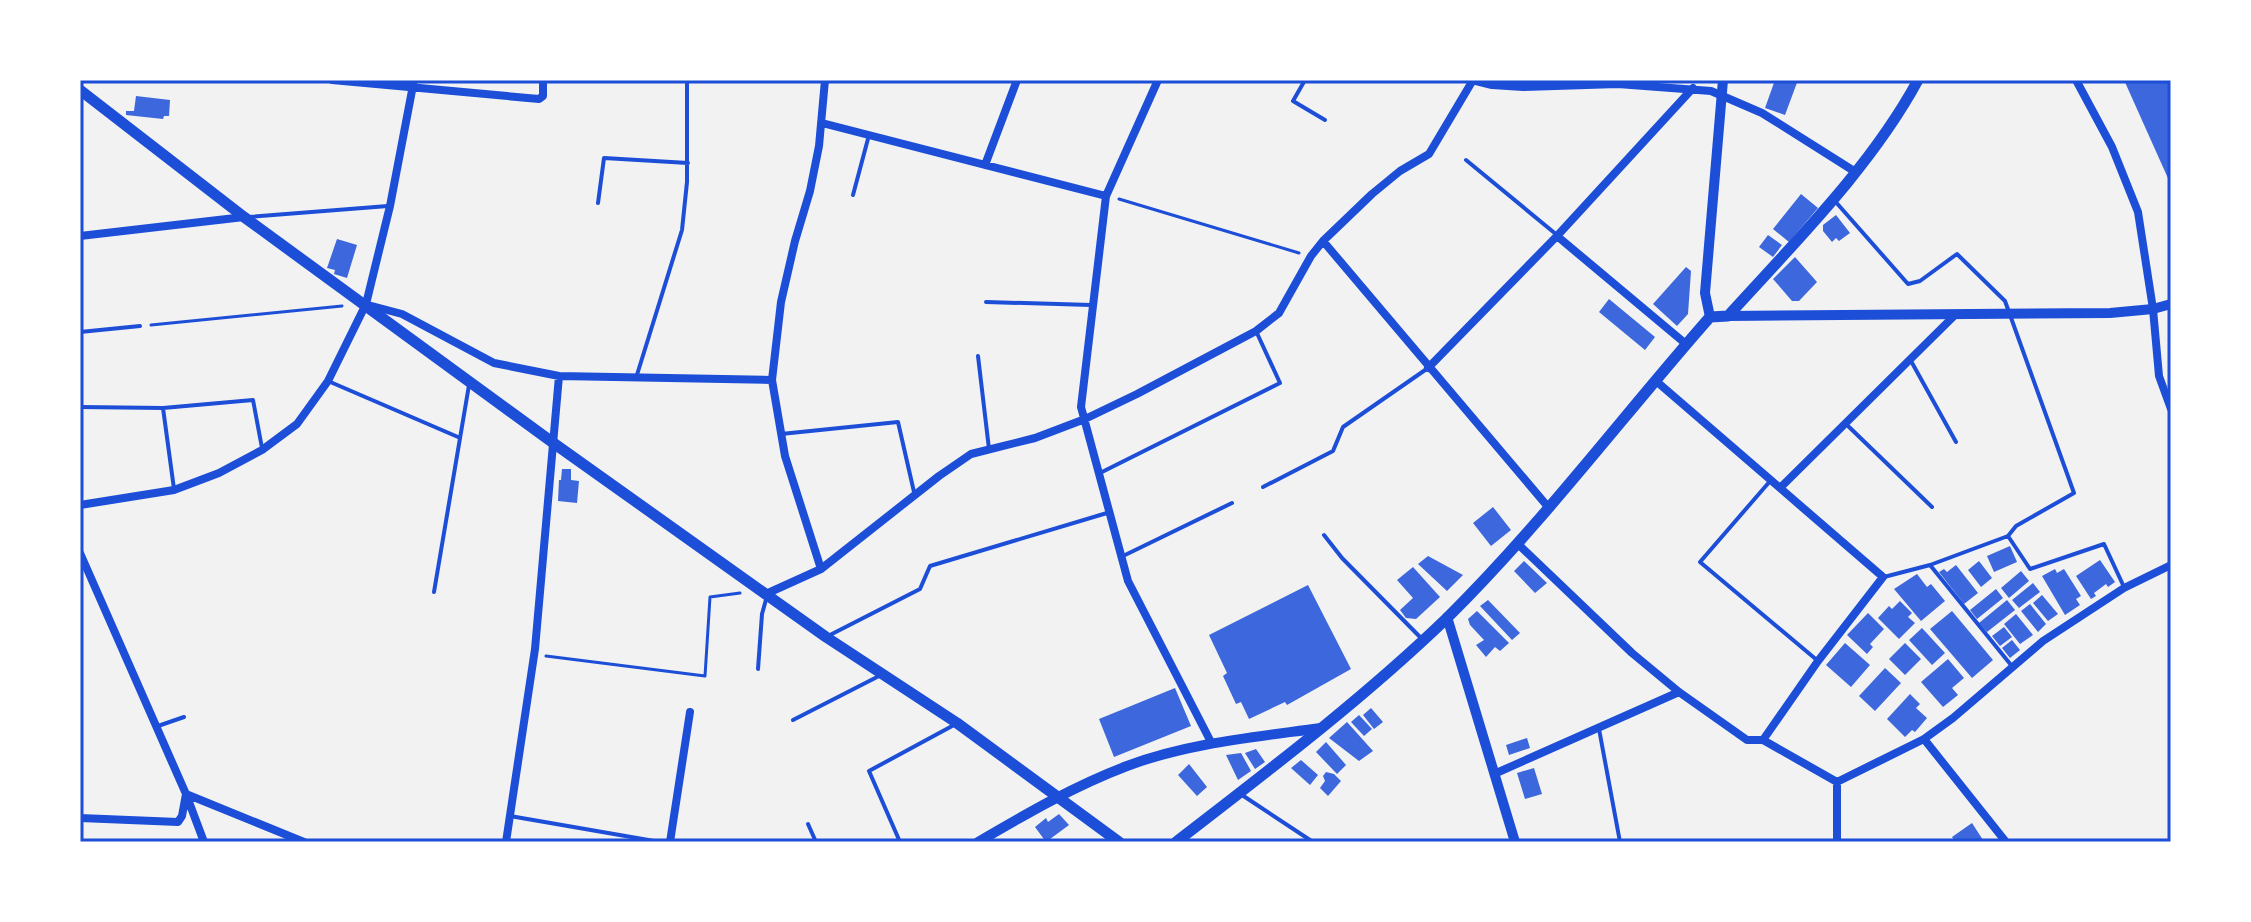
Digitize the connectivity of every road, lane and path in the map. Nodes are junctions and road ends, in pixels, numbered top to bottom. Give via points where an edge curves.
1 (332, 80) edge
2 (543, 80) edge
3 (687, 80) edge
4 (825, 80) edge
5 (1017, 80) edge
6 (1158, 80) edge
7 (1305, 80) edge
8 (1473, 80) edge
9 (1723, 80) edge
10 (1918, 80) edge
11 (2076, 80) edge
12 (1618, 82) edge
13 (414, 84) edge
14 (1524, 84) edge
15 (1693, 88) junction
16 (80, 90) edge
17 (1722, 94) junction
18 (1325, 120) dead end
19 (822, 123) junction
20 (869, 135) junction
21 (1466, 160) dead end
22 (688, 163) junction
23 (985, 165) junction
24 (1854, 171) junction
25 (853, 195) dead end
26 (1106, 196) junction
27 (1833, 198) junction
28 (598, 203) dead end
29 (390, 206) junction
30 (244, 217) junction
31 (80, 236) edge
32 (1557, 236) junction
33 (1323, 241) junction
34 (1311, 256) junction
35 (986, 302) dead end
36 (366, 304) junction
37 (2171, 304) edge
38 (1091, 305) junction
39 (2153, 309) junction
40 (1955, 315) junction
41 (2008, 315) junction
42 (1728, 316) junction
43 (1710, 317) junction
44 (140, 326) joint
45 (1256, 331) junction
46 (80, 332) edge
47 (1686, 344) junction
48 (978, 356) dead end
49 (1910, 359) junction
50 (1428, 368) junction
51 (559, 376) junction
52 (636, 378) junction
53 (772, 380) junction
54 (328, 381) junction
55 (470, 381) junction
56 (1656, 381) junction
57 (80, 407) edge
58 (163, 408) junction
59 (2171, 409) edge
60 (1085, 419) junction
61 (1845, 423) junction
62 (781, 434) junction
63 (459, 437) junction
64 (552, 442) junction
65 (1956, 442) dead end
66 (989, 449) junction
67 (262, 450) junction
68 (1098, 474) junction
69 (1772, 479) junction
70 (1263, 487) dead end
71 (1781, 487) junction
72 (174, 490) junction
73 (915, 495) junction
74 (1232, 503) dead end
75 (80, 505) edge
76 (1932, 507) dead end
77 (1549, 508) junction
78 (1107, 513) junction
79 (1324, 535) dead end
80 (2008, 536) junction
81 (1518, 544) junction
82 (80, 553) edge
83 (1120, 557) junction
84 (1930, 565) junction
85 (2171, 565) edge
86 (821, 569) junction
87 (1883, 577) junction
88 (2124, 588) junction
89 (765, 591) junction
90 (434, 592) dead end
91 (1447, 617) junction
92 (826, 637) junction
93 (1423, 640) junction
94 (534, 655) junction
95 (1818, 661) junction
96 (2011, 665) junction
97 (758, 669) dead end
98 (883, 674) junction
99 (1679, 692) junction
100 (690, 712) dead end
101 (184, 717) dead end
102 (793, 720) dead end
103 (957, 723) junction
104 (156, 726) junction
105 (1321, 728) junction
106 (1599, 729) junction
107 (1924, 739) junction
108 (1763, 740) junction
109 (1212, 744) junction
110 (1494, 774) junction
111 (1837, 782) junction
112 (1239, 793) junction
113 (186, 794) junction
114 (1057, 796) junction
115 (510, 816) junction
116 (80, 818) edge
117 (808, 824) dead end
118 (204, 842) edge
119 (304, 842) edge
120 (506, 842) edge
121 (660, 842) edge
122 (670, 842) edge
123 (816, 842) edge
124 (900, 842) edge
125 (978, 842) edge
126 (1119, 842) edge
127 (1176, 842) edge
128 (1313, 842) edge
129 (1515, 842) edge
130 (1620, 842) edge
131 (1837, 842) edge
132 (2006, 842) edge

1 - 13 street
2 - 13 street via 539,99
3 - 22 lane
4 - 19 street
5 - 23 street
6 - 26 street
7 - 18 lane via 1293,101
8 - 14 street
8 - 33 street via 1429,154 1391,179
9 - 17 street
10 - 24 main road
11 - 39 street via 2112,147 2138,212
12 - 14 street
12 - 15 street
13 - 29 street
15 - 17 street
15 - 32 street
16 - 30 main road
17 - 24 street
17 - 43 street via 1705,293
19 - 20 street
19 - 53 street via 781,302
20 - 23 street
20 - 25 lane
21 - 32 lane
22 - 28 lane via 604,158
22 - 52 lane via 682,230
23 - 26 street
24 - 27 main road
26 - 34 path
26 - 38 street
27 - 41 lane via 1908,284 1957,254 2005,301
27 - 42 main road
29 - 30 lane
29 - 36 street
30 - 31 street
30 - 36 main road
32 - 47 street
32 - 50 street
33 - 34 street
33 - 50 street
34 - 45 street via 1279,313
35 - 38 lane
36 - 44 path
36 - 51 street via 402,314 494,363
36 - 54 street
36 - 55 main road
37 - 39 street
38 - 60 street via 1081,407
39 - 41 street
39 - 59 street via 2159,376
40 - 41 street
40 - 42 street
40 - 49 street
41 - 80 lane via 2074,493 2016,526
42 - 43 main road
43 - 47 main road
44 - 46 lane
45 - 60 street
45 - 68 lane via 1280,383
47 - 56 main road
48 - 66 lane
49 - 61 street
49 - 65 lane
50 - 70 lane via 1343,427 1333,451
50 - 77 street
51 - 52 street
51 - 64 street
52 - 53 street
53 - 62 street
54 - 63 lane
54 - 67 street via 297,424
55 - 63 lane
55 - 64 main road
56 - 69 street
56 - 77 main road
57 - 58 lane
58 - 67 lane via 253,400
58 - 72 lane
60 - 66 street
60 - 68 street
61 - 71 street
61 - 76 lane
62 - 73 lane via 898,422
62 - 86 street
63 - 90 lane
64 - 89 main road
64 - 94 street
66 - 73 street via 971,454
67 - 72 street
68 - 78 street
69 - 71 street
69 - 95 lane via 1700,562
71 - 87 street
72 - 75 street
73 - 86 street
74 - 83 lane
77 - 81 main road
78 - 83 street
78 - 92 lane via 930,566 920,589
79 - 93 lane
80 - 84 lane
80 - 88 lane via 2030,569 2104,544
81 - 91 main road
81 - 99 street
82 - 104 street
83 - 109 street
84 - 87 lane
84 - 96 lane
85 - 88 street
86 - 89 street
87 - 95 street
88 - 96 street
89 - 92 main road
89 - 94 path via 710,597 705,676
89 - 97 lane
91 - 93 main road
91 - 110 street
92 - 98 main road
93 - 105 main road
94 - 115 street
95 - 108 street
96 - 107 street via 1989,689
98 - 102 lane
98 - 103 main road
99 - 106 street
99 - 108 street via 1747,740
100 - 122 street
101 - 104 lane
103 - 114 main road
103 - 124 lane via 869,771
104 - 113 street
105 - 109 street
105 - 112 main road
106 - 110 street
106 - 130 lane
107 - 111 street
107 - 132 street
108 - 111 street
109 - 114 street via 1129,765
110 - 129 street
111 - 131 street
112 - 127 main road
112 - 128 lane
113 - 116 street via 178,822
113 - 118 street
113 - 119 street
114 - 125 street
114 - 126 main road
115 - 120 street
115 - 121 lane
117 - 123 lane

